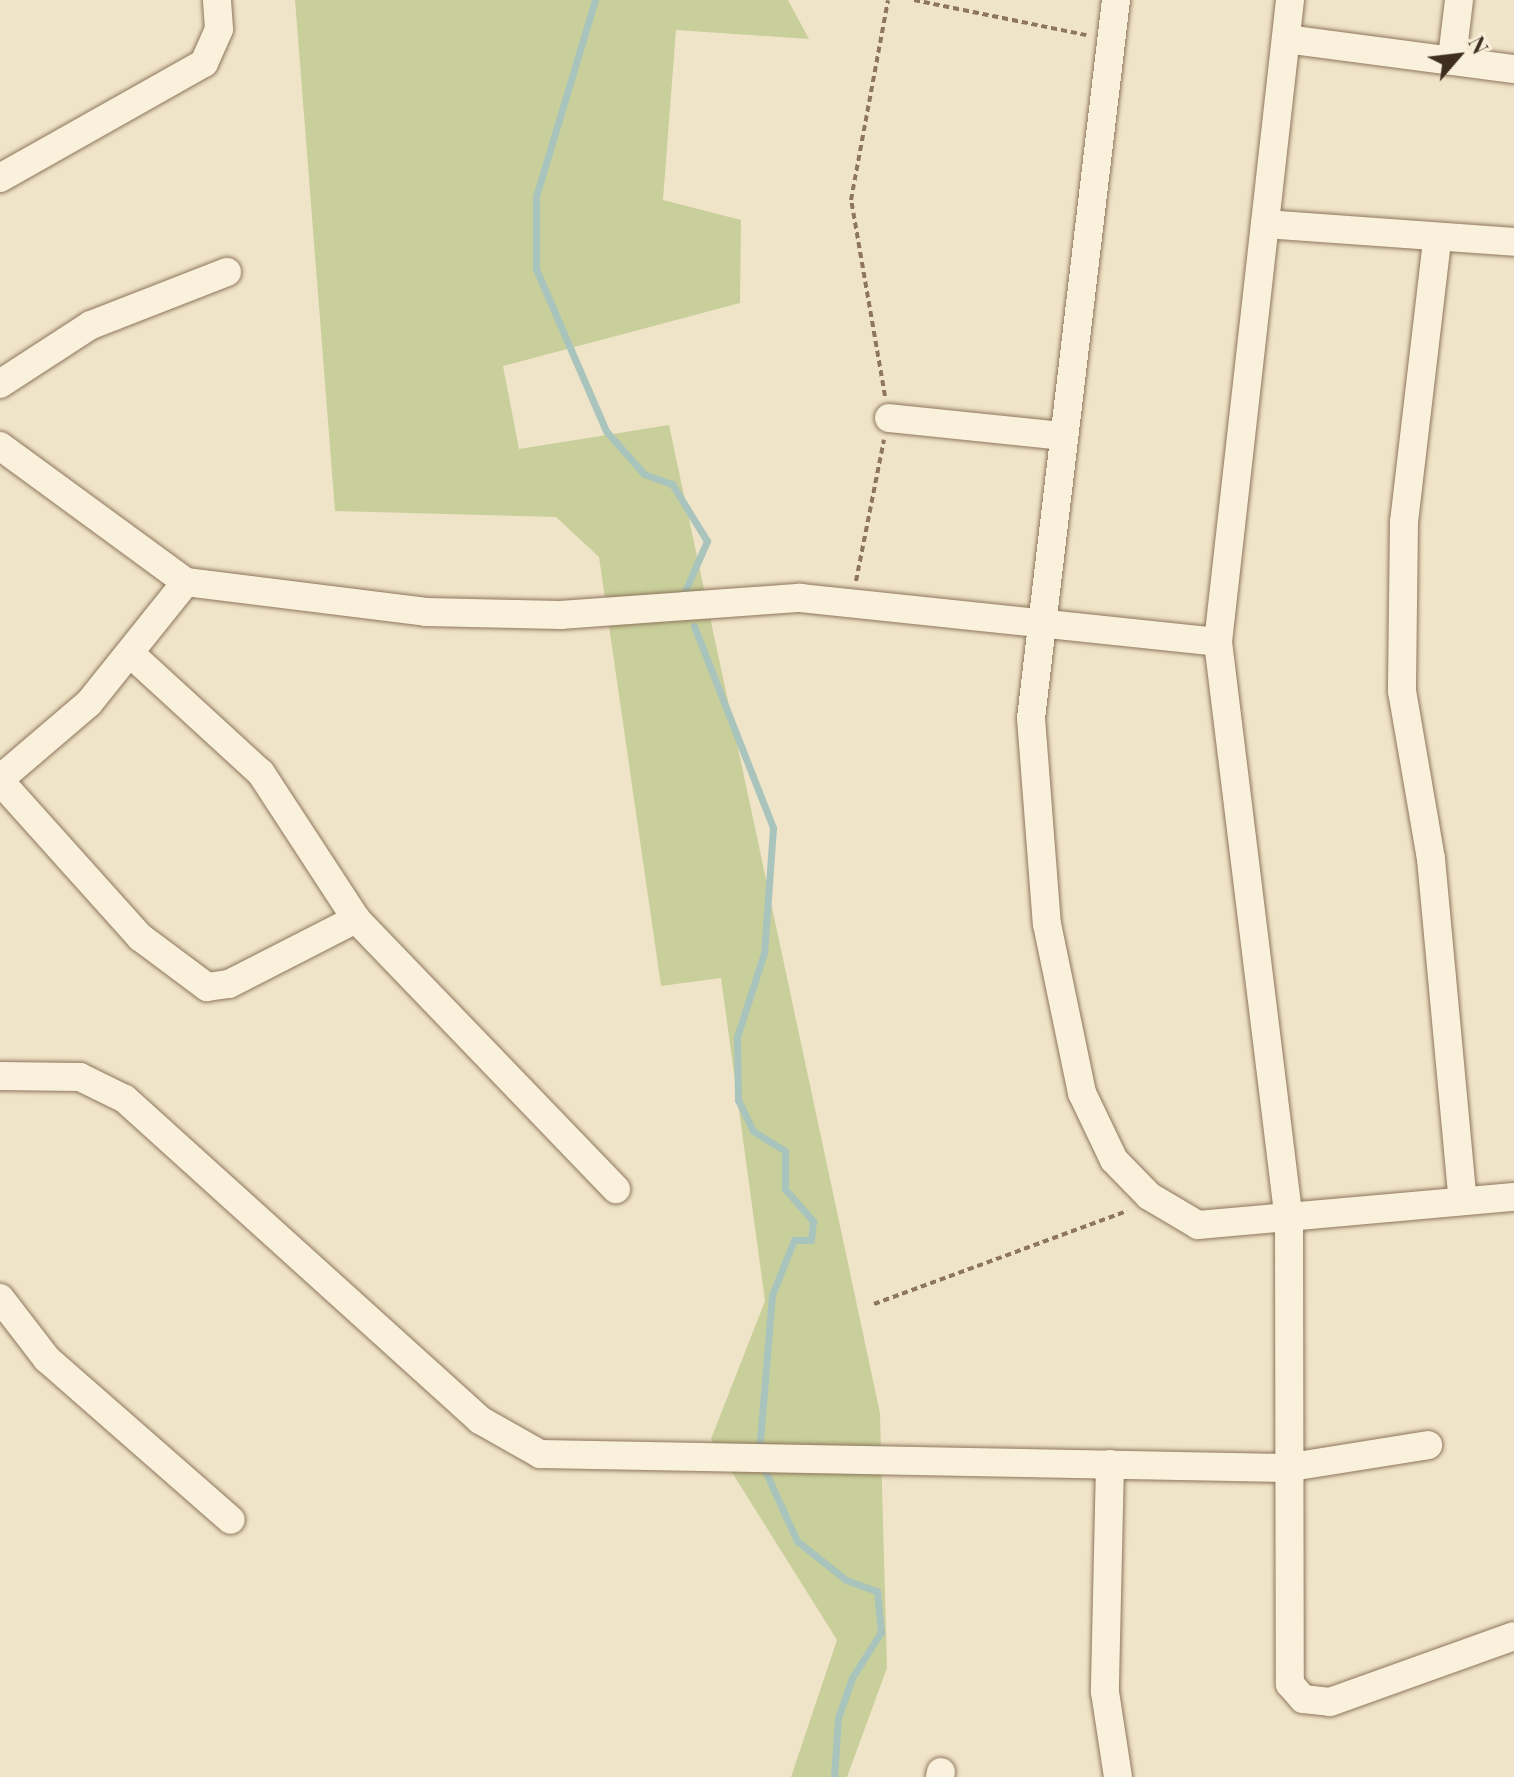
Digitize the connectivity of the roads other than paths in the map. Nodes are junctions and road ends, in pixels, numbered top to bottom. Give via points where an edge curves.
1 (217, 0) edge
2 (1116, 0) edge
3 (1290, 0) edge
4 (1459, 0) edge
5 (1286, 39) junction
6 (1452, 58) junction
7 (1514, 69) edge
8 (0, 178) edge
9 (1265, 224) junction
10 (1437, 241) junction
11 (1514, 242) edge
12 (227, 272) dead end
13 (0, 384) edge
14 (889, 418) road end
15 (1062, 436) junction
16 (0, 446) edge
17 (186, 582) junction
18 (1040, 628) junction
19 (1218, 642) junction
20 (132, 655) junction
21 (0, 780) edge
22 (356, 919) junction
23 (0, 1076) edge
24 (616, 1189) dead end
25 (1514, 1197) edge
26 (1463, 1201) junction
27 (1289, 1221) junction
28 (0, 1298) edge
29 (1428, 1445) dead end
30 (1110, 1464) junction
31 (1285, 1468) junction
32 (231, 1520) dead end
33 (1514, 1636) edge
34 (1118, 1777) edge

1 - 8 street via 219,29 204,63
2 - 15 street
3 - 5 street
4 - 6 street
5 - 6 street
5 - 9 street
6 - 7 street
9 - 10 street
9 - 19 street
10 - 11 street
10 - 26 street via 1404,522 1402,691 1431,859
12 - 13 street via 91,325
14 - 15 street
15 - 18 street
16 - 17 street
17 - 18 street via 426,612 560,615 753,599 852,603
17 - 20 street
18 - 19 street
18 - 27 street via 1031,718 1047,924 1093,1123 1149,1196 1198,1225
19 - 27 street
20 - 21 street via 58,735
20 - 22 street via 261,773
21 - 22 street via 140,937 207,987 229,984
22 - 24 street
23 - 30 street via 80,1077 125,1099 448,1392 514,1443 567,1459
25 - 26 street
26 - 27 street
27 - 31 street
28 - 32 street via 47,1359
29 - 31 street
30 - 31 street
30 - 34 street via 1105,1692
31 - 33 street via 1288,1671 1303,1699 1330,1702

